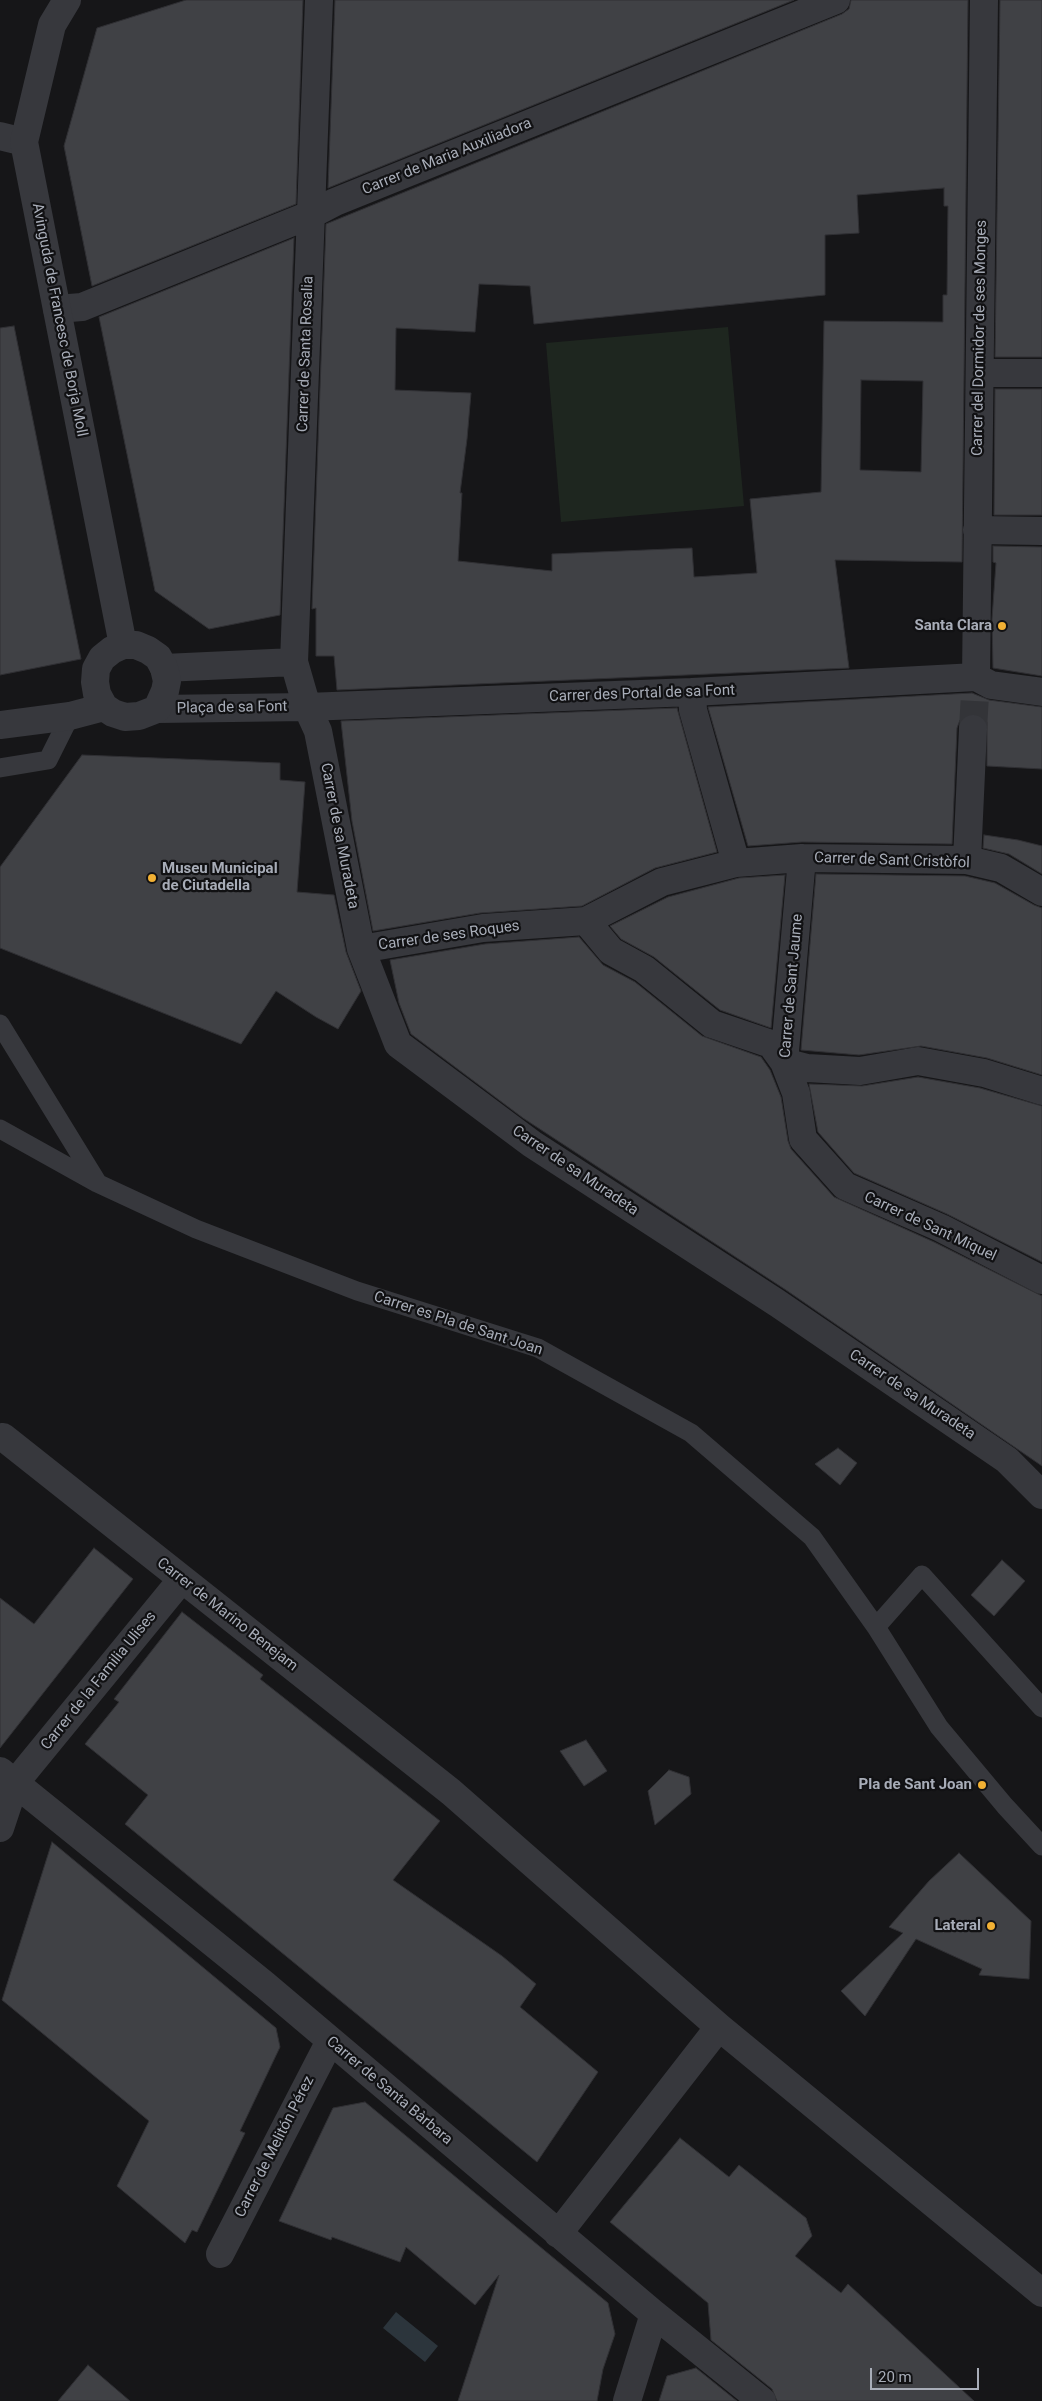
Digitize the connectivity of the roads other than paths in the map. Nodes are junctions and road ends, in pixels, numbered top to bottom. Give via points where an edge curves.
1 (67, 0) edge
2 (319, 0) edge
3 (836, 0) edge
4 (984, 0) edge
5 (12, 139) edge
6 (312, 214) junction
7 (57, 309) junction
8 (980, 372) junction
9 (1042, 373) edge
10 (978, 530) junction
11 (1042, 530) edge
12 (123, 645) junction
13 (294, 662) junction
14 (164, 668) junction
15 (976, 677) junction
16 (692, 692) junction
17 (1042, 692) edge
18 (104, 707) junction
19 (307, 707) junction
20 (157, 708) junction
21 (70, 716) junction
22 (0, 725) edge
23 (973, 729) tunnel mouth
24 (0, 768) edge
25 (802, 858) junction
26 (967, 860) junction
27 (736, 863) junction
28 (1042, 892) edge
29 (586, 921) junction
30 (360, 949) junction
31 (0, 1024) edge
32 (784, 1062) junction
33 (1042, 1091) edge
34 (0, 1129) edge
35 (97, 1183) junction
36 (845, 1186) joint
37 (1042, 1280) edge
38 (3, 1437) dead end
39 (1042, 1495) edge
40 (182, 1579) junction
41 (876, 1627) junction
42 (1042, 1708) edge
43 (8, 1777) edge
44 (0, 1828) edge
45 (1042, 1846) edge
46 (719, 2027) junction
47 (330, 2041) junction
48 (558, 2234) junction
49 (220, 2254) dead end
50 (1042, 2293) edge
51 (654, 2314) junction
52 (627, 2401) edge
53 (762, 2401) edge

1 - 5 street, Avinguda de Francesc de Borja Moll via 52,25
2 - 6 street, Carrer de Santa Rosalia
3 - 6 street, Carrer de Maria Auxiliadora
4 - 8 street, Carrer del Dormidor de ses Monges
5 - 7 street, Avinguda de Francesc de Borja Moll
6 - 7 street, Carrer de Maria Auxiliadora via 82,307
6 - 13 street, Carrer de Santa Rosalia
7 - 12 street, Avinguda de Francesc de Borja Moll
8 - 9 street
8 - 10 street, Carrer del Dormidor de ses Monges
10 - 11 street
10 - 15 street, Carrer del Dormidor de ses Monges
12 - 14 street via 136,645 148,650 158,657
12 - 18 street via 102,658 96,669 94,682
13 - 14 street
13 - 19 street, Carrer de Santa Rosalia
14 - 20 street via 167,680
15 - 16 street, Carrer des Portal de sa Font
15 - 17 street via 991,685
16 - 19 street, Carrer des Portal de sa Font
16 - 27 street via 693,710
18 - 20 street via 125,717 139,716
18 - 21 street
19 - 20 street, Plaça de sa Font
19 - 30 street, Carrer de sa Muradeta via 318,731
21 - 22 street
21 - 24 lane via 48,760
23 - 26 street
25 - 26 street, Carrer de Sant Cristòfol
25 - 27 street, Carrer de Sant Cristòfol
25 - 32 street, Carrer de Sant Jaume
26 - 28 street, Carrer de Sant Cristòfol via 1001,868
27 - 29 street, Carrer de ses Roques via 662,882
29 - 30 street, Carrer de ses Roques via 483,928
29 - 32 street via 611,951 644,969 712,1024 771,1044
30 - 39 street, Carrer de sa Muradeta via 398,1044 532,1144 777,1303 1007,1460
31 - 35 lane
32 - 33 street via 807,1068 860,1071 918,1061 984,1073
32 - 36 street, Carrer de Sant Jaume via 796,1093 803,1139
34 - 35 lane, Carrer es Pla de Sant Joan
35 - 41 lane, Carrer es Pla de Sant Joan via 196,1229 356,1291 538,1348 691,1433 812,1537
36 - 37 street, Carrer de Sant Miquel via 941,1228
38 - 40 street, Carrer de Marino Benejam
40 - 43 street, Carrer de la Familia Ulises
40 - 46 street, Carrer de Marino Benejam via 451,1792
41 - 42 lane via 922,1575
41 - 45 lane, Carrer es Pla de Sant Joan via 939,1727
43 - 44 street
43 - 47 street, Carrer de Santa Bàrbara via 265,1984
46 - 48 street
46 - 50 street, Carrer de Marino Benejam
47 - 48 street, Carrer de Santa Bàrbara
47 - 49 street, Carrer de Melitón Pérez
48 - 51 street, Carrer de Santa Bàrbara
51 - 52 street
51 - 53 street, Carrer de Santa Bàrbara

